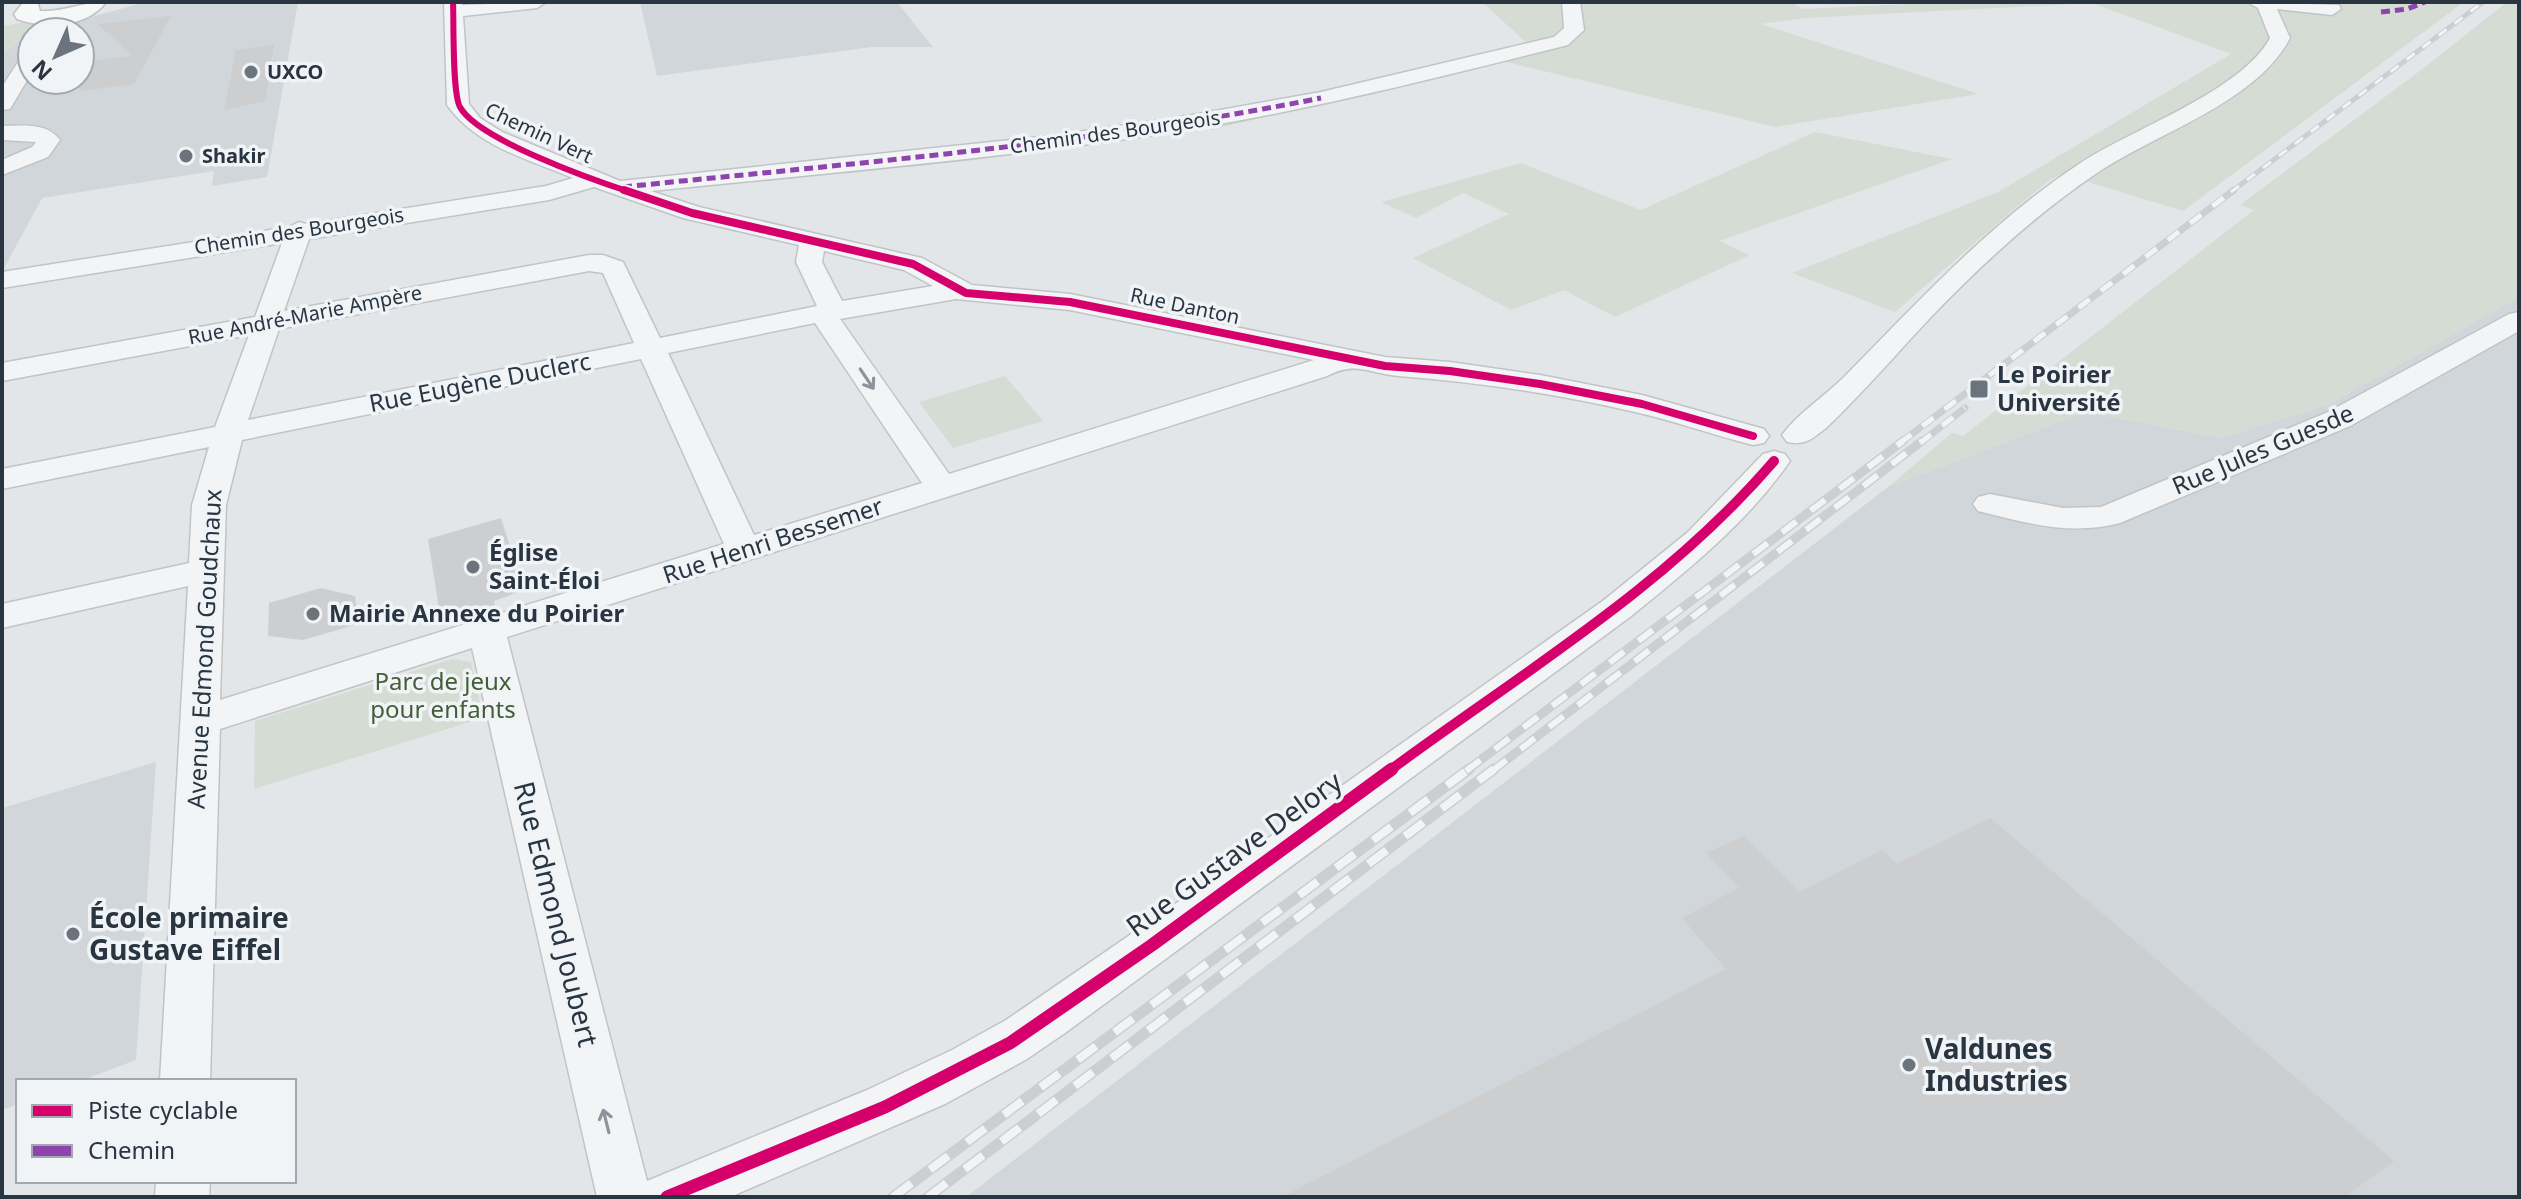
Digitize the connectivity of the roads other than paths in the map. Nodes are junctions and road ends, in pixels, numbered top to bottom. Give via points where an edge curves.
1 (115, 2) edge
2 (537, 2) edge
3 (1571, 2) edge
4 (2253, 2) edge
5 (2265, 2) edge
6 (91, 6) edge
7 (453, 7) edge
8 (2332, 9) dead end
9 (44, 15) edge
10 (3, 20) edge
11 (2268, 56) junction
12 (16, 81) edge
13 (2, 104) edge
14 (12, 132) edge
15 (2, 168) edge
16 (606, 183) junction
17 (299, 230) junction
18 (813, 241) junction
19 (2, 280) edge
20 (959, 290) junction
21 (828, 313) junction
22 (2519, 320) edge
23 (265, 323) junction
24 (651, 349) junction
25 (1342, 357) junction
26 (2, 372) edge
27 (228, 434) junction
28 (1775, 444) junction
29 (2, 479) edge
30 (941, 487) junction
31 (1990, 504) dead end
32 (744, 551) junction
33 (207, 570) junction
34 (2, 616) edge
35 (487, 631) junction
36 (201, 720) junction
37 (185, 1079) edge
38 (624, 1197) edge
39 (667, 1197) edge

1 - 6 main road
2 - 7 street
3 - 16 street, Chemin des Bourgeois via 1574,30 1561,41 1264,110 1049,143
4 - 5 street
4 - 11 street
5 - 8 street
5 - 11 street via 2280,38
6 - 9 main road
7 - 16 street, Chemin Vert via 462,113 494,137
9 - 10 main road
11 - 28 street, Rue Gustave Delory via 2240,82 2115,150 2020,217 1819,417
12 - 13 street
13 - 14 street
14 - 15 street via 44,135 48,144
16 - 17 street, Chemin des Bourgeois
16 - 18 street, Rue Danton via 692,213
17 - 19 street, Chemin des Bourgeois
17 - 23 street, Avenue Edmond Goudchaux
18 - 20 street, Rue Danton via 913,264
18 - 21 street via 809,262
20 - 21 street, Rue Eugène Duclerc
20 - 25 street, Rue Danton via 1092,306
21 - 24 street, Rue Eugène Duclerc
21 -> 30 street
22 - 31 street, Rue Jules Guesde via 2339,419 2108,516 2056,519
23 - 24 street, Rue André-Marie Ampère via 589,263 608,264
23 - 26 street, Rue André-Marie Ampère
23 - 27 street, Avenue Edmond Goudchaux
24 - 27 street, Rue Eugène Duclerc
24 - 32 street
25 - 28 street, Rue Danton via 1553,386 1642,404
25 - 30 street, Rue Henri Bessemer via 1317,370
27 - 29 street, Rue Eugène Duclerc
27 - 33 street, Avenue Edmond Goudchaux via 211,494
28 - 39 street, Rue Gustave Delory via 1702,537 1643,587 1349,799 1222,898 1035,1027 893,1102
30 - 32 street, Rue Henri Bessemer
32 - 35 street, Rue Henri Bessemer
33 - 34 street
33 - 36 street, Avenue Edmond Goudchaux
35 - 36 street, Rue Henri Bessemer
38 -> 35 street, Rue Edmond Joubert
36 - 37 street, Avenue Edmond Goudchaux

